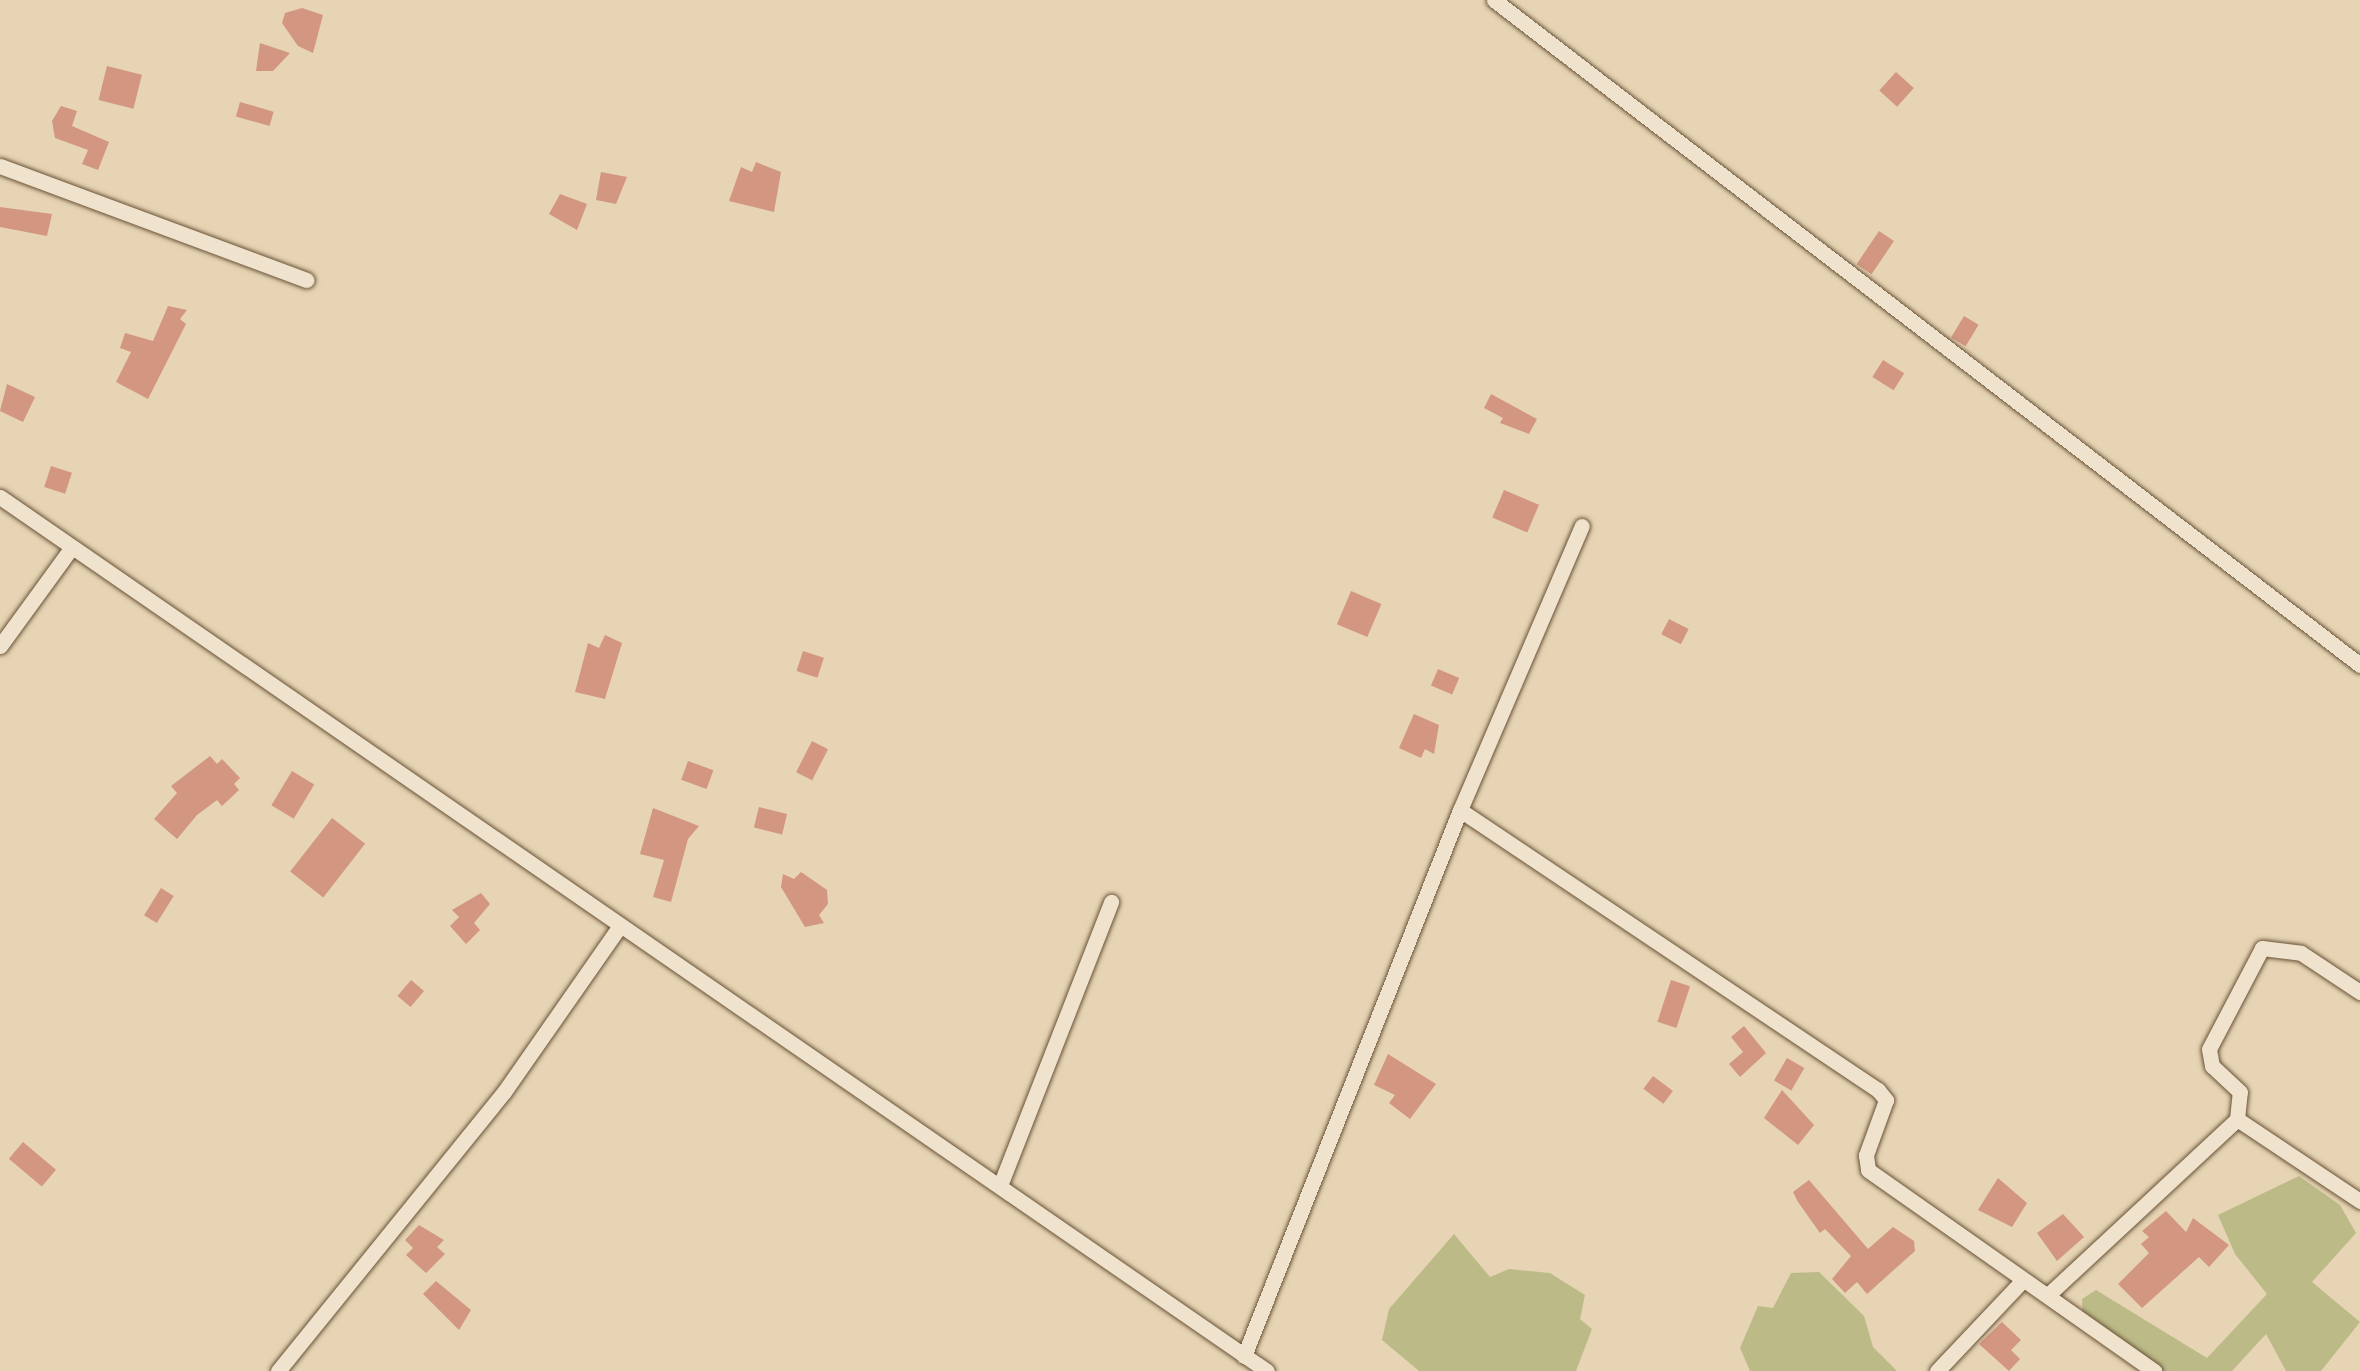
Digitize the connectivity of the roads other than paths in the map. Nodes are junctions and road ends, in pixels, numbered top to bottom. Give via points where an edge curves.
1 (1499, 1) edge
2 (0, 166) edge
3 (307, 280) dead end
4 (0, 497) edge
5 (1582, 526) dead end
6 (72, 547) junction
7 (0, 646) edge
8 (2360, 665) edge
9 (1460, 810) junction
10 (1111, 902) dead end
11 (619, 927) junction
12 (2360, 992) edge
13 (2237, 1120) junction
14 (1001, 1182) junction
15 (2360, 1201) edge
16 (2023, 1280) junction
17 (2049, 1294) junction
18 (1244, 1356) junction
19 (278, 1371) edge
20 (1267, 1371) edge
21 (1937, 1371) edge
22 (2154, 1371) edge

1 - 8 street
2 - 3 street
4 - 6 street
5 - 9 street
6 - 7 street
6 - 11 street
9 - 16 street via 1878,1090 1886,1100 1866,1155 1868,1170
9 - 18 street
10 - 14 street
11 - 14 street
11 - 19 street via 504,1092
12 - 13 street via 2300,953 2262,948 2209,1048 2212,1066 2240,1092
13 - 15 street
13 - 17 street
14 - 18 street
16 - 17 street
16 - 21 street
17 - 22 street
18 - 20 street

